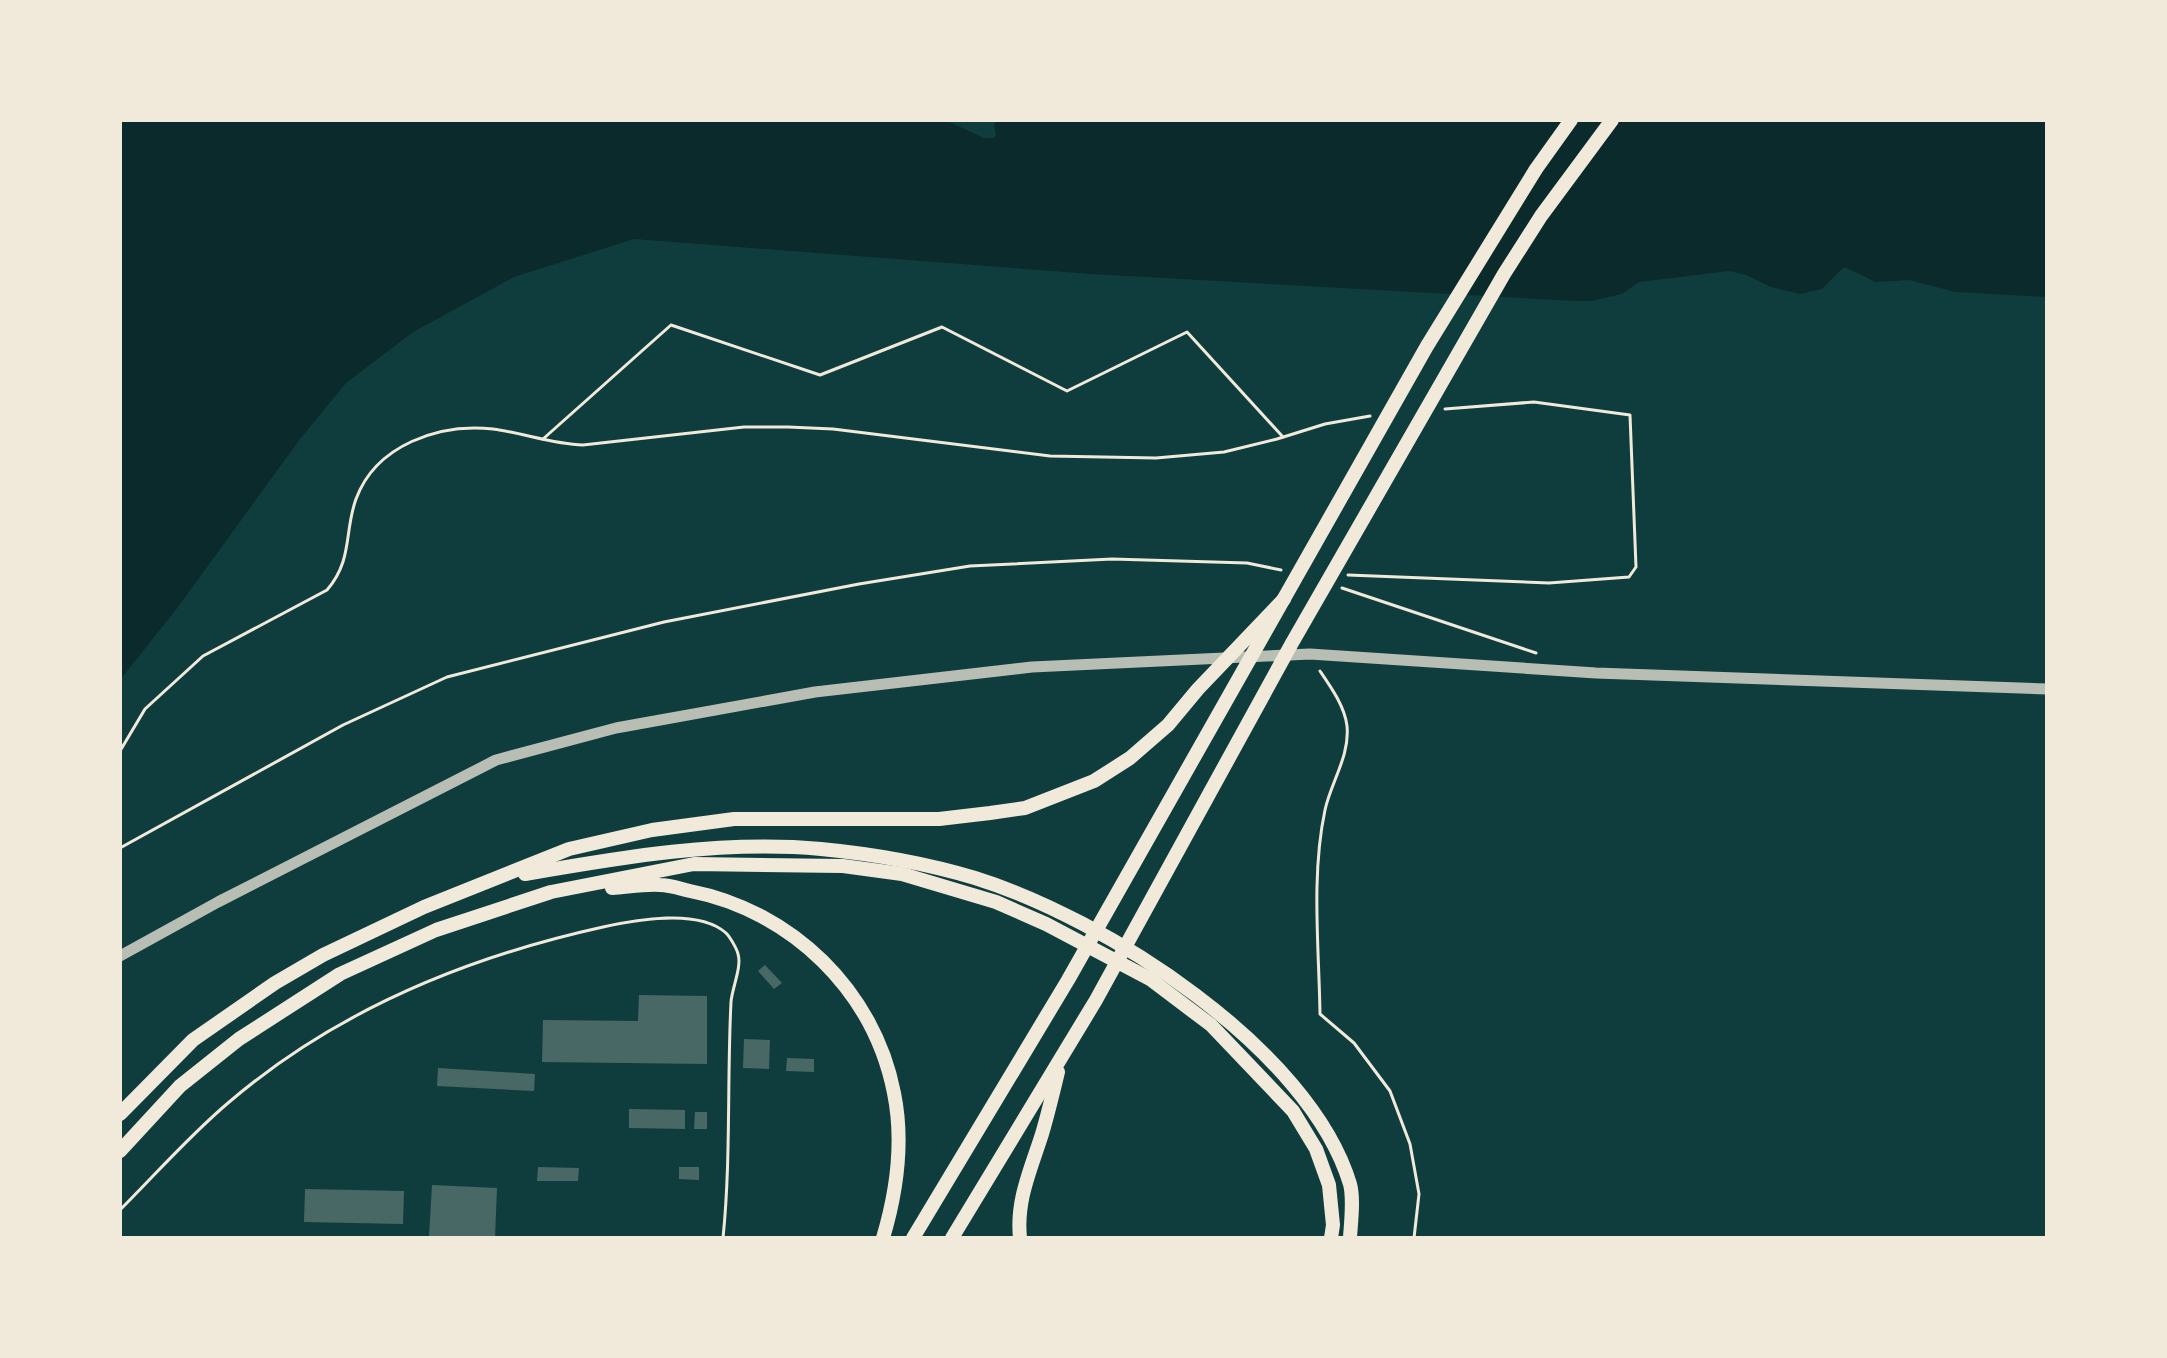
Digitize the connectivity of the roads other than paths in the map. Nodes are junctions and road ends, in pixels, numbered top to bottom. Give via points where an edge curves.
1 (1571, 120) edge
2 (1612, 120) edge
3 (1284, 599) junction
4 (2047, 689) edge
5 (499, 879) junction
6 (551, 892) junction
7 (120, 956) edge
8 (1063, 1057) junction
9 (120, 1114) edge
10 (120, 1151) edge
11 (883, 1238) edge
12 (913, 1238) edge
13 (952, 1238) edge
14 (1020, 1238) edge
15 (1331, 1238) edge
16 (1350, 1238) edge

1 - 3 highway via 1427,346
2 - 8 highway via 1504,274
3 - 5 highway via 1168,725 1130,758 1094,781 1025,808 939,819 721,821 652,830 569,849
3 - 12 highway via 1068,980
4 - 7 street via 1596,673 1310,654 1032,667 815,692 616,728 496,760
5 - 9 highway via 424,907 275,983 193,1040
5 - 16 highway via 643,854 744,846 908,861 1019,894 1147,960 1230,1022 1269,1060 1306,1100 1330,1137 1351,1186
6 - 10 highway via 436,930 340,974 192,1076
6 - 11 highway via 661,885 716,896 789,930 846,986 868,1024 895,1094 897,1180
6 - 15 highway via 694,864 843,866 902,874 996,902 1046,924 1150,979 1211,1025 1293,1111 1316,1149 1329,1185
8 - 13 highway
8 - 14 highway via 1028,1171 1018,1217

